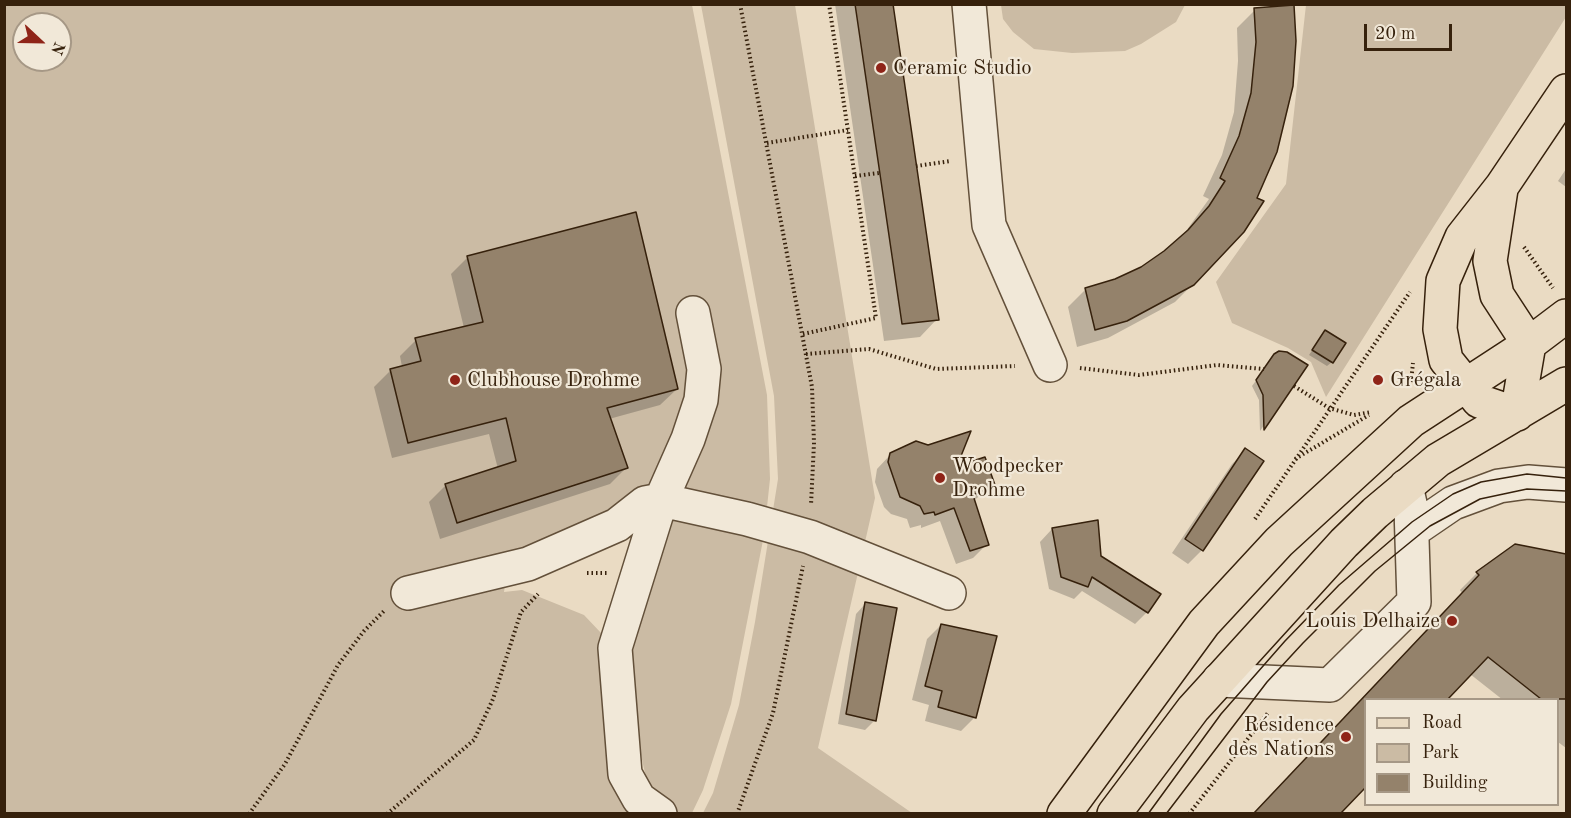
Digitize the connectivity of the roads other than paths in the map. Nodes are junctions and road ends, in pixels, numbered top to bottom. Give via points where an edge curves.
1 (969, 4) edge
2 (1566, 91) edge
3 (1502, 186) junction
4 (693, 314) dead end
5 (1566, 316) edge
6 (1529, 344) junction
7 (1050, 365) dead end
8 (1566, 384) edge
9 (1466, 385) junction
10 (1517, 414) junction
11 (1566, 485) edge
12 (1406, 486) junction
13 (662, 500) junction
14 (1412, 531) junction
15 (408, 593) road end
16 (949, 593) dead end
17 (1219, 680) junction
18 (660, 813) edge
19 (1064, 813) edge
20 (1114, 813) edge

1 - 7 street via 989,225
2 - 3 main road
3 - 6 main road via 1490,261 1497,295
3 - 9 main road via 1462,237 1443,281 1440,344 1446,360
4 - 13 street via 704,369 701,400
5 - 6 main road
6 - 9 main road
6 - 10 main road
8 - 10 main road
9 - 10 main road via 1479,401
9 - 19 main road via 1411,421 1279,542 1204,623
10 - 12 main road via 1438,460
11 - 14 street via 1528,482 1498,486 1453,503
12 - 14 street
12 - 17 main road via 1344,543
13 - 15 street via 645,503 616,525 528,564
13 - 16 street via 810,537
13 - 18 street via 615,648 625,774 639,799
14 - 17 street via 1414,602 1330,685
17 - 20 main road

